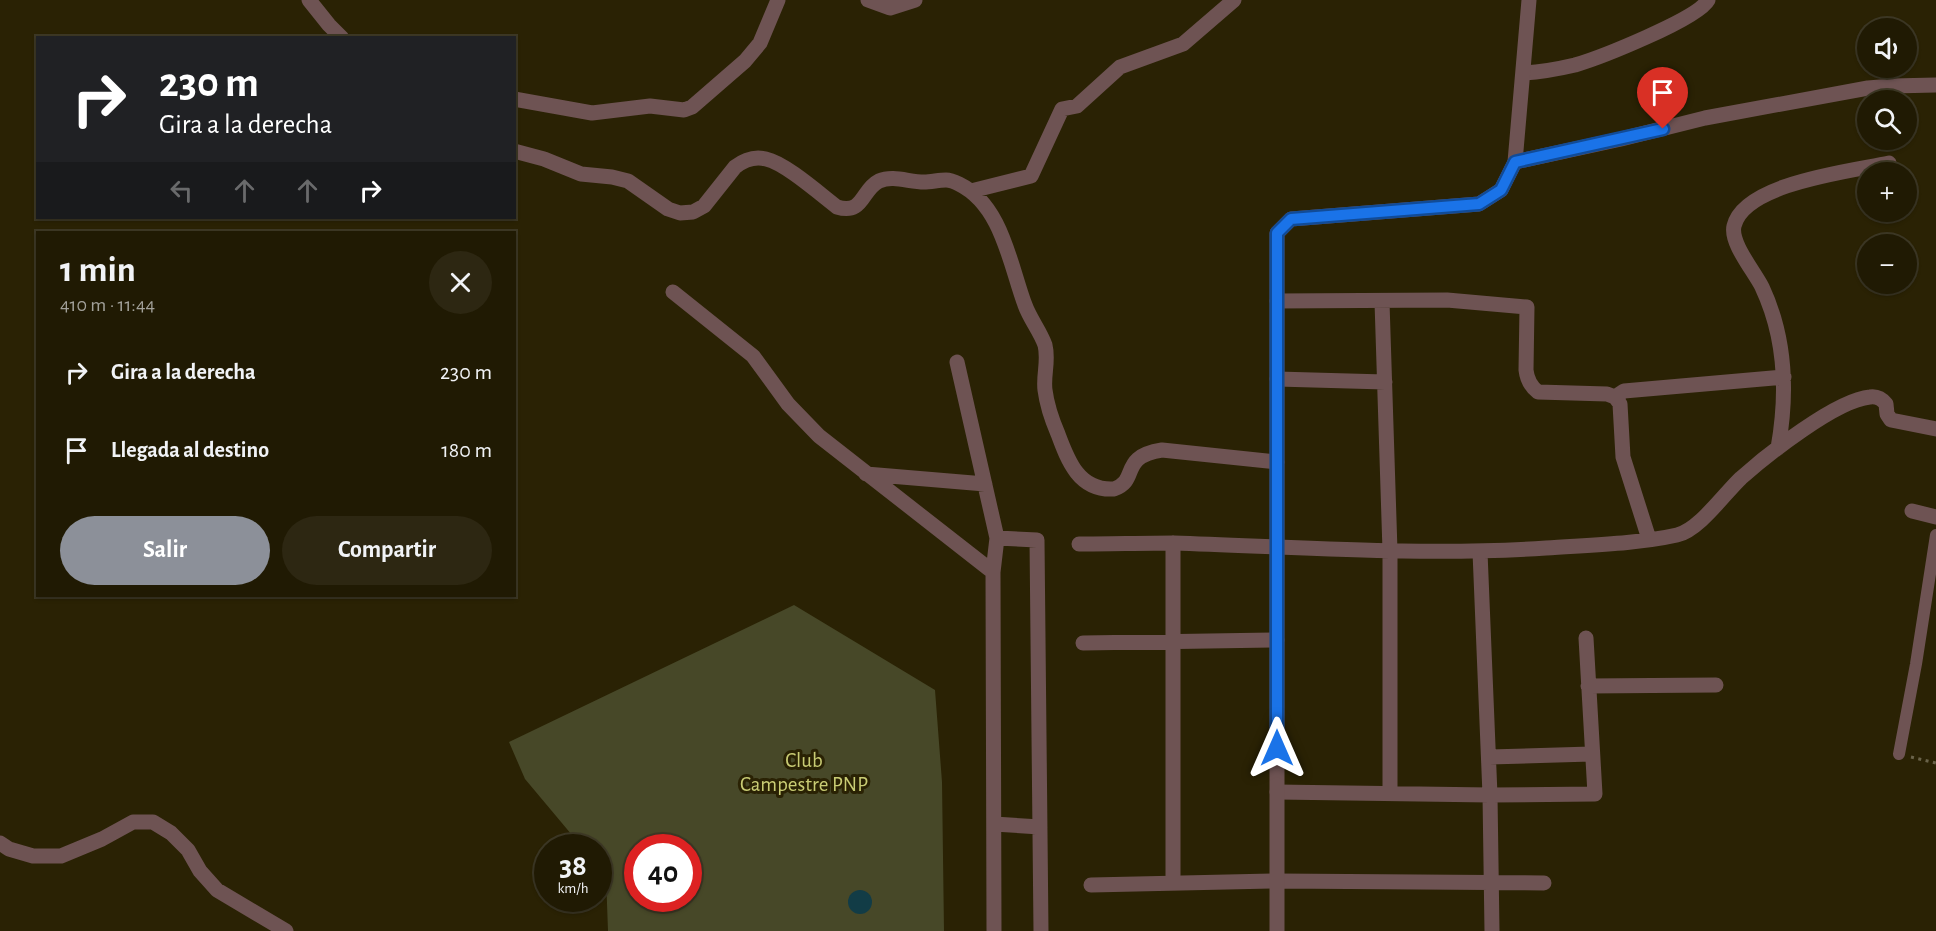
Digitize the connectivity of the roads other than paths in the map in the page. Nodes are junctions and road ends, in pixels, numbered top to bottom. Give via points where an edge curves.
1 (309, 0) edge
2 (778, 0) edge
3 (868, 0) edge
4 (915, 0) edge
5 (1234, 0) edge
6 (1529, 0) edge
7 (1708, 0) edge
8 (340, 36) edge
9 (1524, 73) junction
10 (1936, 85) edge
11 (516, 99) edge
12 (516, 152) edge
13 (1515, 162) junction
14 (1857, 170) edge
15 (970, 191) junction
16 (673, 292) dead end
17 (1277, 301) junction
18 (1382, 302) junction
19 (957, 362) dead end
20 (1784, 377) junction
21 (1277, 380) junction
22 (1385, 382) junction
23 (1615, 397) junction
24 (1936, 429) edge
25 (1778, 447) junction
26 (1277, 462) junction
27 (867, 474) junction
28 (985, 484) junction
29 (1912, 511) dead end
30 (1936, 517) edge
31 (1936, 535) edge
32 (997, 538) junction
33 (1649, 539) junction
34 (1173, 543) junction
35 (1079, 544) dead end
36 (1277, 548) junction
37 (1390, 551) junction
38 (1480, 552) junction
39 (993, 572) junction
40 (1586, 638) dead end
41 (1277, 640) junction
42 (1173, 642) junction
43 (1083, 644) dead end
44 (1716, 685) dead end
45 (1588, 686) junction
46 (1591, 754) junction
47 (1899, 754) road end
48 (1489, 757) junction
49 (1277, 792) junction
50 (1390, 794) junction
51 (1490, 795) junction
52 (994, 824) junction
53 (1040, 827) junction
54 (0, 843) edge
55 (1277, 881) junction
56 (1173, 883) junction
57 (1493, 883) junction
58 (1544, 884) dead end
59 (1092, 885) dead end
60 (286, 931) edge
61 (994, 931) edge
62 (1041, 931) edge
63 (1277, 931) edge
64 (1492, 931) edge

1 - 8 street
2 - 11 street via 760,44 692,107 684,110 650,106 592,113
3 - 4 street via 890,8
5 - 15 street via 1183,44 1120,67 1077,106 1062,109 1031,176
6 - 9 street
7 - 9 street via 1703,8 1599,57 1554,70
9 - 13 street
10 - 13 street via 1868,88 1752,109
12 - 15 street via 581,174 628,181 680,213 704,206 735,167 757,158 773,161 837,207 848,209 858,205 873,185 886,179 949,180
13 - 17 street via 1501,190 1479,204 1291,219 1277,233
14 - 20 street via 1785,186 1755,200 1733,227 1734,239 1762,287 1779,335
15 - 26 street via 986,207 1000,233 1028,311 1045,345 1045,391 1050,414 1068,462 1079,476 1095,486 1114,489 1127,480 1135,460 1162,450
16 - 27 street via 753,356 788,404 819,436
17 - 18 street
17 - 21 street
18 - 22 street
18 - 23 street via 1447,300 1527,307 1526,376 1533,387 1538,392 1607,393
19 - 28 street
20 - 23 street via 1624,391
20 - 25 street
21 - 22 street
21 - 26 street
22 - 37 street
23 - 33 street via 1620,408 1623,457
24 - 25 street via 1891,420 1885,402 1870,397 1831,412
25 - 33 street via 1689,530
26 - 36 street
27 - 28 street
27 - 39 street
28 - 32 street
29 - 30 street
31 - 47 street
32 - 39 street
32 - 53 street via 1037,540
33 - 38 street
34 - 35 street
34 - 36 street
34 - 42 street
36 - 37 street
36 - 41 street
37 - 38 street
37 - 50 street
38 - 48 street
39 - 52 street
40 - 45 street
41 - 42 street
41 - 49 street
42 - 43 street
42 - 56 street
44 - 45 street
45 - 46 street
46 - 48 street
46 - 51 street via 1595,794
48 - 51 street
49 - 50 street
49 - 55 street
50 - 51 street
51 - 57 street
52 - 53 street
52 - 61 street
53 - 62 street
54 - 60 street via 33,855 61,856 133,822 153,822 188,850 217,890
55 - 56 street
55 - 57 street
55 - 63 street
56 - 59 street
57 - 58 street
57 - 64 street

